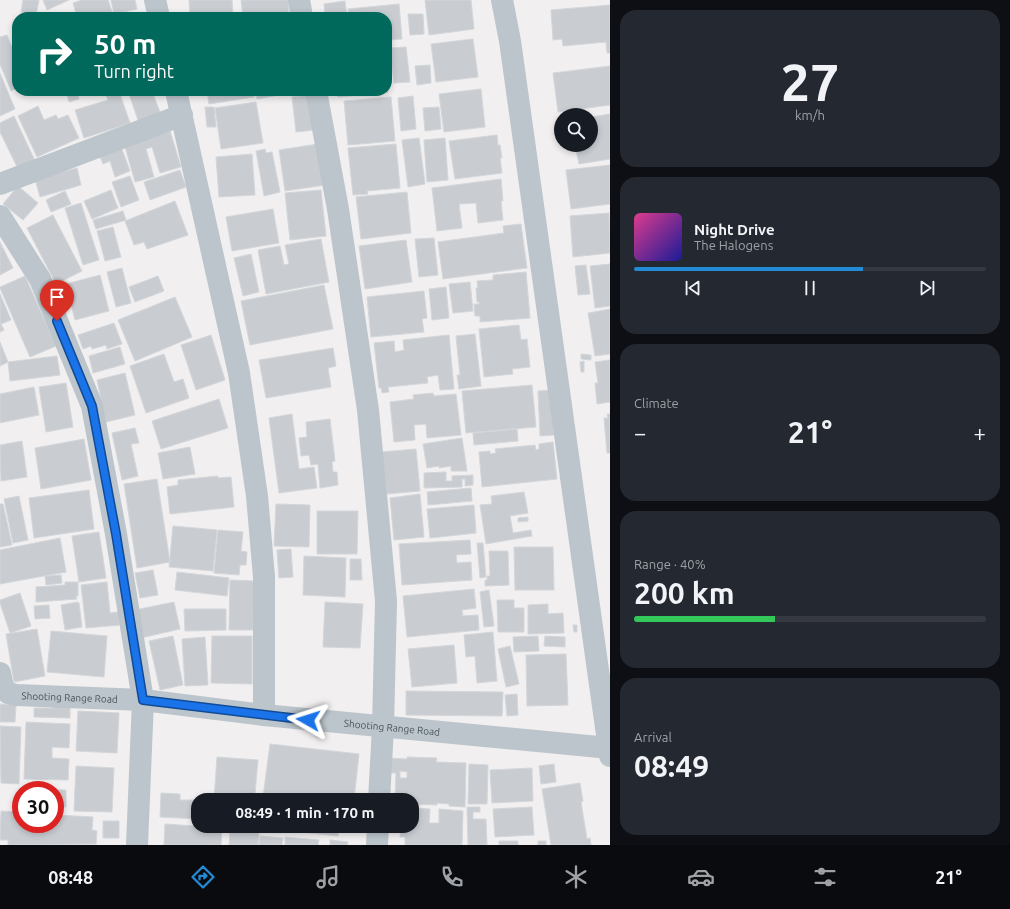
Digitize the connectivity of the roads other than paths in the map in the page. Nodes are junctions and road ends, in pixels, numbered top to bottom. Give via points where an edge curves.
1 (155, 0) edge
2 (299, 0) edge
3 (502, 0) edge
4 (158, 12) edge
5 (301, 12) edge
6 (177, 96) edge
7 (317, 96) edge
8 (182, 115) junction
9 (0, 184) edge
10 (0, 216) edge
11 (0, 673) edge
12 (4, 693) edge
13 (143, 700) junction
14 (264, 715) junction
15 (383, 727) junction
16 (610, 751) edge
17 (380, 793) edge
18 (378, 833) edge
19 (137, 845) edge
20 (377, 845) edge

1 - 4 street
2 - 5 street
3 - 16 street via 510,41
6 - 8 street
7 - 15 street via 338,209 368,410 386,601
8 - 9 street
8 - 14 street via 239,373 257,496 264,577
10 - 13 street via 40,279 92,406
11 - 12 street, Shooting Range Road
12 - 13 street, Shooting Range Road
13 - 14 street, Shooting Range Road
13 - 19 street
14 - 15 street, Shooting Range Road
15 - 16 street, Shooting Range Road
15 - 17 street
18 - 20 street

